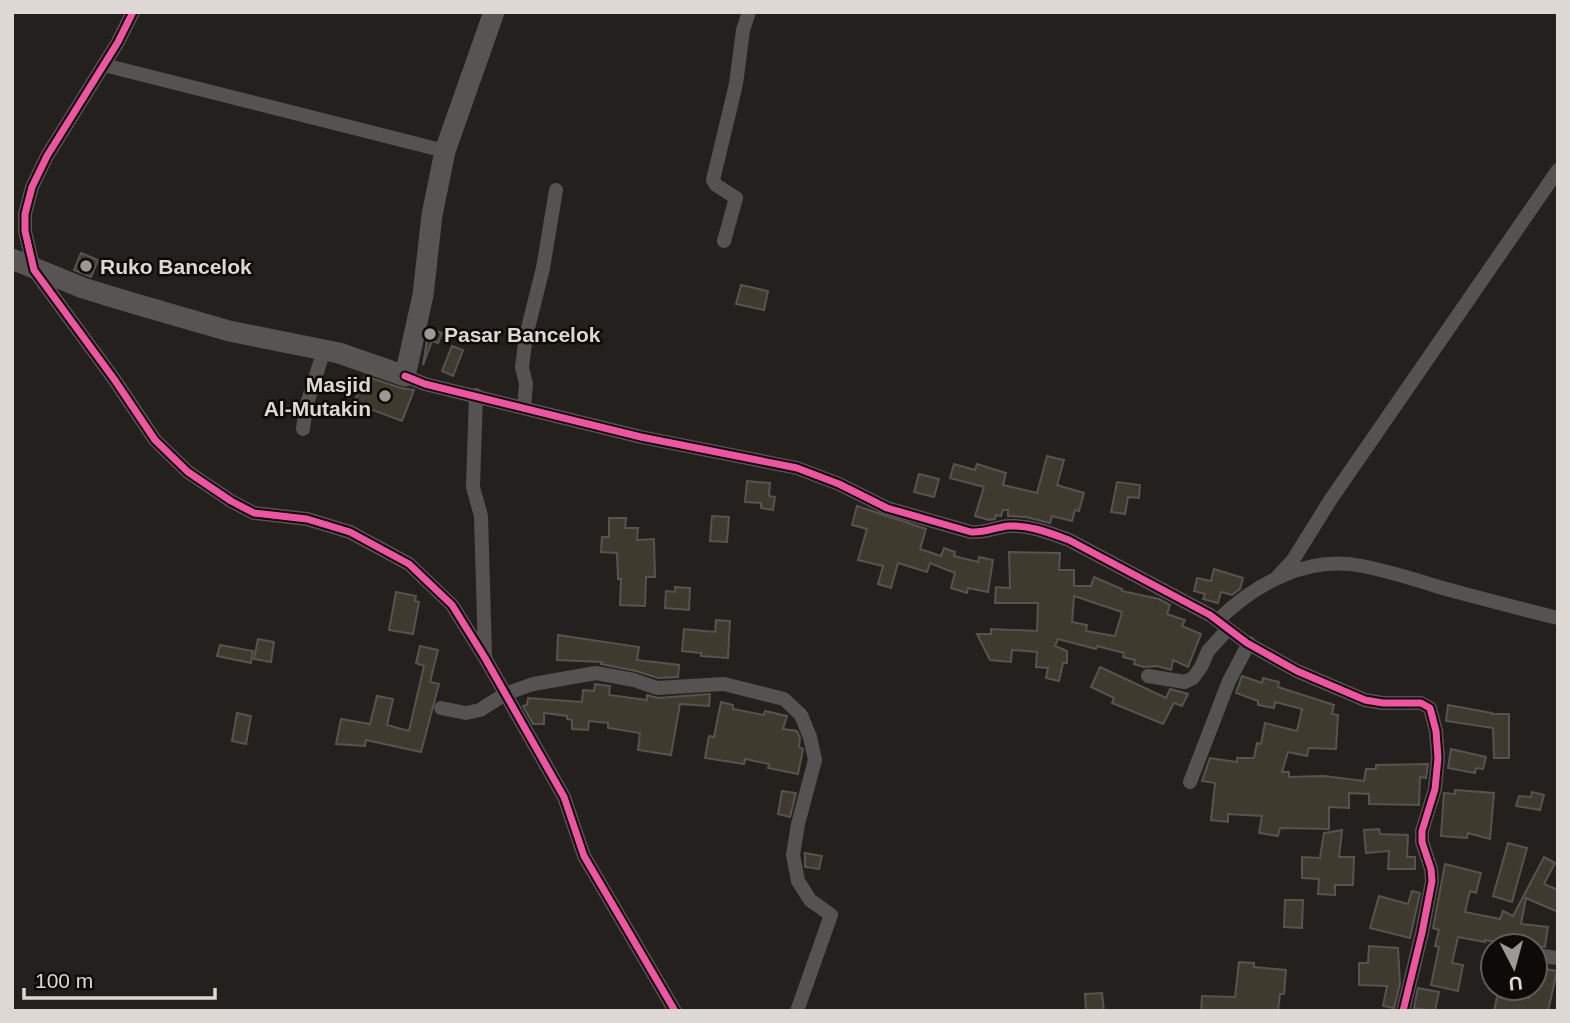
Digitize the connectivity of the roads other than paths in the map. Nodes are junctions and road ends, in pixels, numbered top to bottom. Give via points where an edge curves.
1 (133, 12) edge
2 (494, 12) edge
3 (749, 12) edge
4 (104, 65) junction
5 (445, 151) junction
6 (1558, 170) edge
7 (556, 190) dead end
8 (724, 241) dead end
9 (12, 259) edge
10 (34, 270) junction
11 (324, 350) junction
12 (405, 376) junction
13 (476, 395) junction
14 (524, 407) junction
15 (303, 429) dead end
16 (1278, 576) junction
17 (1558, 618) edge
18 (1225, 627) junction
19 (1248, 643) junction
20 (485, 658) junction
21 (1148, 676) dead end
22 (505, 694) junction
23 (441, 708) dead end
24 (1189, 782) dead end
25 (675, 1011) edge
26 (797, 1011) edge
27 (1403, 1011) edge

1 - 4 street
2 - 5 street
3 - 8 street via 713,178 736,198
4 - 5 street
4 - 10 street via 32,187 25,232
5 - 12 street via 423,295
6 - 16 street
7 - 14 street via 526,336
9 - 10 street
10 - 11 street via 229,331
10 - 20 street via 155,440 188,472 254,513 307,519 350,531 409,564 452,605
11 - 12 street
11 - 15 street
12 - 13 street
13 - 14 street
13 - 20 street via 473,487 481,516
14 - 18 street via 641,437 797,468 887,508 971,532 1013,526 1045,531 1110,561
16 - 17 street via 1316,566 1361,565
16 - 18 street via 1252,592
18 - 19 street
18 - 21 street via 1193,678 1185,682
19 - 24 street
19 - 27 street via 1356,697 1420,703 1432,710 1438,758 1422,842 1432,881
20 - 22 street
22 - 23 street via 466,713
22 - 25 street via 564,797 584,856
22 - 26 street via 596,673 657,688 724,684 783,699 800,715 815,760 793,855 805,894 831,915 831,921

